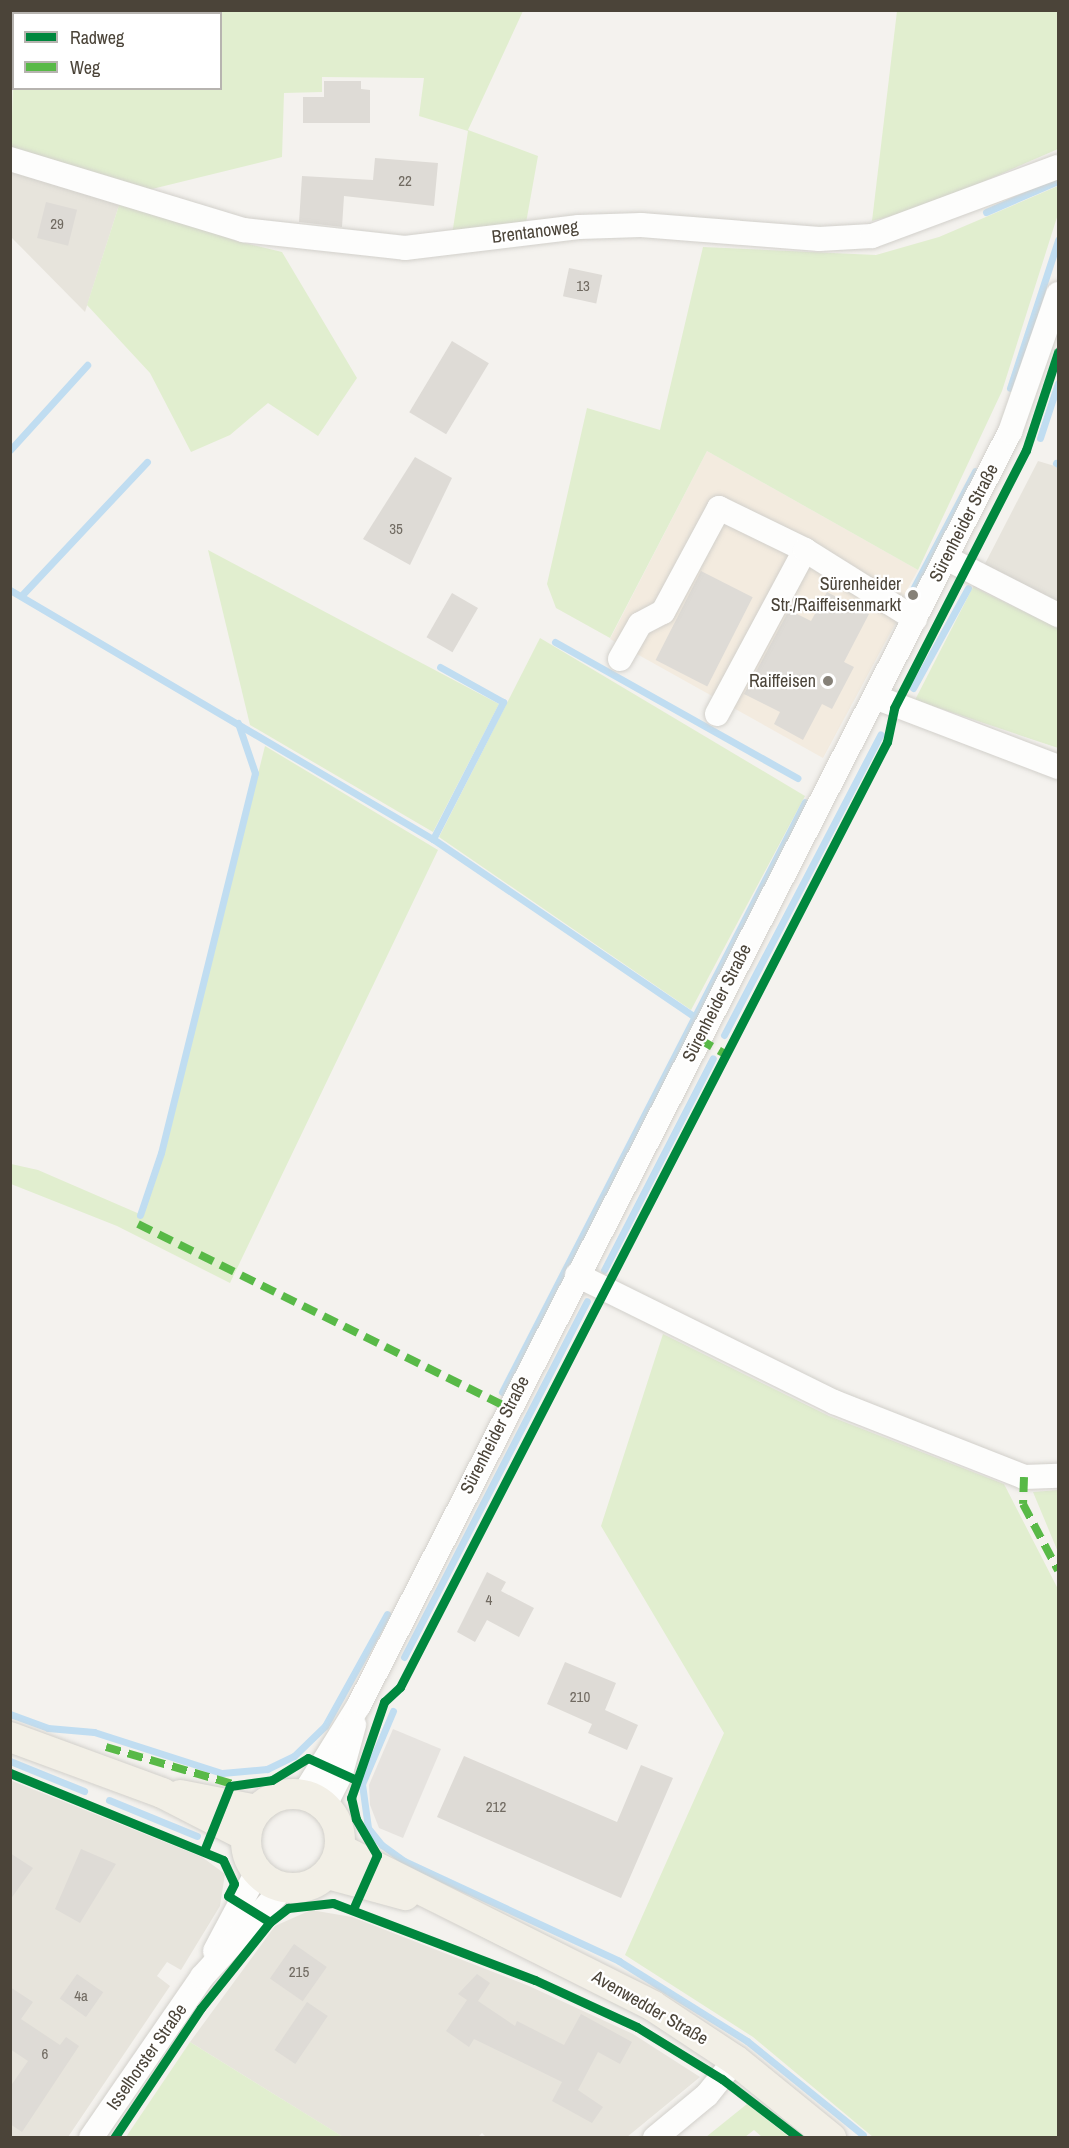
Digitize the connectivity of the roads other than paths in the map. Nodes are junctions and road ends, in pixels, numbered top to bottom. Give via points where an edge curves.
1 (10, 159) edge
2 (1059, 167) edge
3 (1059, 294) edge
4 (805, 550) junction
5 (946, 558) junction
6 (1059, 615) edge
7 (915, 618) junction
8 (620, 659) dead end
9 (875, 697) junction
10 (717, 714) dead end
11 (1059, 767) edge
12 (577, 1275) junction
13 (1059, 1476) edge
14 (10, 1737) edge
15 (314, 1800) junction
16 (251, 1823) junction
17 (334, 1862) junction
18 (257, 1872) junction
19 (284, 1888) junction
20 (202, 1977) junction
21 (735, 2060) junction
22 (91, 2138) edge
23 (655, 2138) edge
24 (831, 2138) edge

1 - 2 street, Brentanoweg via 243,230 405,248 600,226 819,239 872,236
3 - 5 street, Sürenheider Straße via 1010,432
4 - 7 street
4 - 8 street via 719,508 663,612 640,624
4 - 10 street
5 - 6 street
5 - 7 street, Sürenheider Straße
7 - 9 street, Sürenheider Straße
9 - 11 street
9 - 12 street, Sürenheider Straße
12 - 13 street via 834,1402 1024,1477
12 - 15 street, Sürenheider Straße via 359,1706 341,1773
14 - 16 main road
15 - 16 main road via 286,1794
15 - 17 main road via 335,1818
16 - 18 main road
17 - 19 main road via 315,1884
17 - 21 main road, Avenwedder Straße via 452,1907 653,2006
18 - 19 main road
18 - 20 street, Isselhorster Straße
19 - 20 street, Isselhorster Straße
20 - 22 street, Isselhorster Straße
21 - 23 street via 707,2096
21 - 24 main road, Avenwedder Straße

